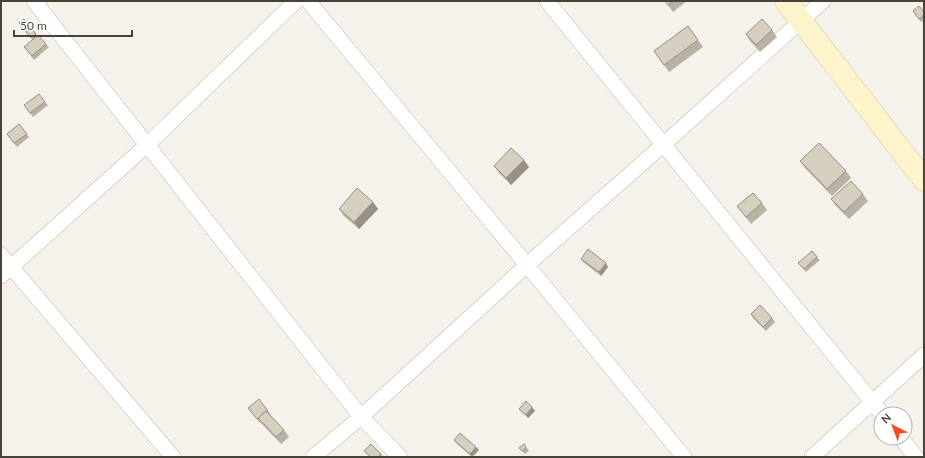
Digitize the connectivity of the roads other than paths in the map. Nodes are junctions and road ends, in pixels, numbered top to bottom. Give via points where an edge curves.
1 (34, 1) edge
2 (296, 1) edge
3 (308, 1) edge
4 (547, 1) edge
5 (786, 1) edge
6 (822, 1) edge
7 (801, 20) junction
8 (664, 144) junction
9 (148, 146) junction
10 (924, 180) edge
11 (1, 255) edge
12 (527, 265) junction
13 (6, 272) edge
14 (924, 355) edge
15 (872, 402) junction
16 (875, 406) edge
17 (361, 417) junction
18 (907, 446) edge
19 (173, 457) edge
20 (313, 457) edge
21 (400, 457) edge
22 (684, 457) edge
23 (812, 457) edge
24 (916, 457) edge

1 - 9 street
2 - 9 street
3 - 12 street
4 - 8 street
5 - 7 main road
6 - 7 street
7 - 8 street
7 - 10 main road
8 - 12 street
8 - 15 street
9 - 13 street
9 - 17 street
11 - 13 street
12 - 17 street
12 - 22 street
13 - 19 street
14 - 15 street
15 - 16 street
15 - 23 street
17 - 20 street
17 - 21 street
18 - 24 street

